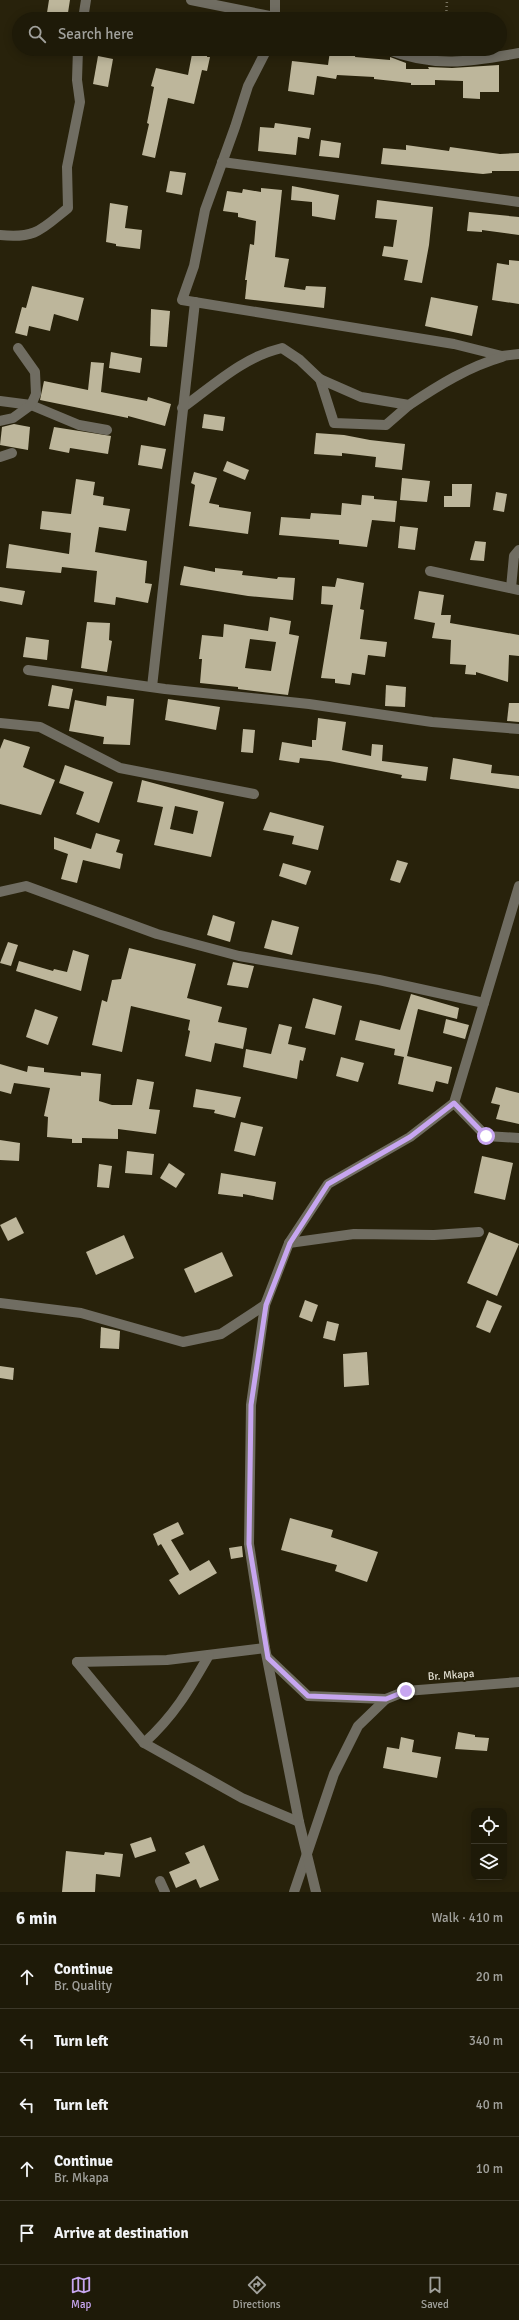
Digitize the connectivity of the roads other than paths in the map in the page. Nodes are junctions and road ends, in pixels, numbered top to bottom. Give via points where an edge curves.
1 (86, 0) edge
2 (192, 0) edge
3 (275, 0) edge
4 (84, 12) edge
5 (250, 12) edge
6 (278, 12) edge
7 (519, 53) edge
8 (507, 55) edge
9 (78, 56) edge
10 (263, 56) edge
11 (403, 56) edge
12 (500, 56) edge
13 (222, 162) junction
14 (519, 202) edge
15 (0, 235) edge
16 (195, 302) junction
17 (18, 348) dead end
18 (519, 354) edge
19 (502, 356) junction
20 (320, 379) junction
21 (0, 401) edge
22 (31, 405) junction
23 (409, 405) junction
24 (182, 408) junction
25 (0, 420) edge
26 (107, 430) dead end
27 (12, 453) dead end
28 (0, 457) edge
29 (519, 550) edge
30 (430, 571) dead end
31 (515, 589) edge
32 (28, 670) dead end
33 (152, 687) junction
34 (0, 723) edge
35 (519, 729) edge
36 (254, 794) dead end
37 (519, 886) edge
38 (0, 892) edge
39 (484, 1003) junction
40 (454, 1103) junction
41 (519, 1138) edge
42 (479, 1232) dead end
43 (290, 1243) junction
44 (0, 1303) edge
45 (266, 1305) junction
46 (267, 1653) junction
47 (208, 1655) junction
48 (519, 1682) edge
49 (386, 1699) junction
50 (144, 1743) junction
51 (299, 1822) junction
52 (308, 1854) junction
53 (160, 1881) dead end
54 (165, 1892) edge
55 (294, 1892) edge
56 (316, 1892) edge

1 - 4 street
2 - 5 street
3 - 6 street
7 - 8 street
9 - 15 street via 80,102 67,167 68,208 39,232 19,237
10 - 13 street via 248,86
11 - 12 street via 434,62
13 - 14 street
13 - 16 street via 205,210 194,266 182,300
16 - 19 street via 454,344
16 - 24 street
17 - 22 street via 35,372 36,394
18 - 19 street
19 - 23 street via 477,364
20 - 23 street via 361,397
20 - 23 street via 334,423 386,425
20 - 24 street via 300,360 282,348 243,362
21 - 22 street
22 - 25 street via 13,418
22 - 26 street via 79,425
24 - 33 street
27 - 28 street
29 - 31 street via 514,556
30 - 31 street
32 - 33 street
33 - 35 street via 309,704 432,722
34 - 36 street via 40,727 120,768
37 - 39 street
38 - 39 street via 26,886 157,934 239,956 379,980
39 - 40 street
40 - 41 street via 486,1136
40 - 43 street via 410,1137 328,1184
42 - 43 street via 434,1235 354,1234
43 - 45 street
44 - 45 street via 81,1313 183,1342 221,1334
45 - 46 street via 251,1405 249,1544
46 - 47 street
46 - 49 street via 308,1696
46 - 51 street
47 - 50 street via 190,1689 166,1723
47 - 50 street via 168,1660 77,1662
48 - 49 street, Br. Mkapa via 406,1691
49 - 52 street via 358,1726 334,1774
50 - 51 street via 242,1798
51 - 52 street
52 - 55 street
52 - 56 street
53 - 54 street

